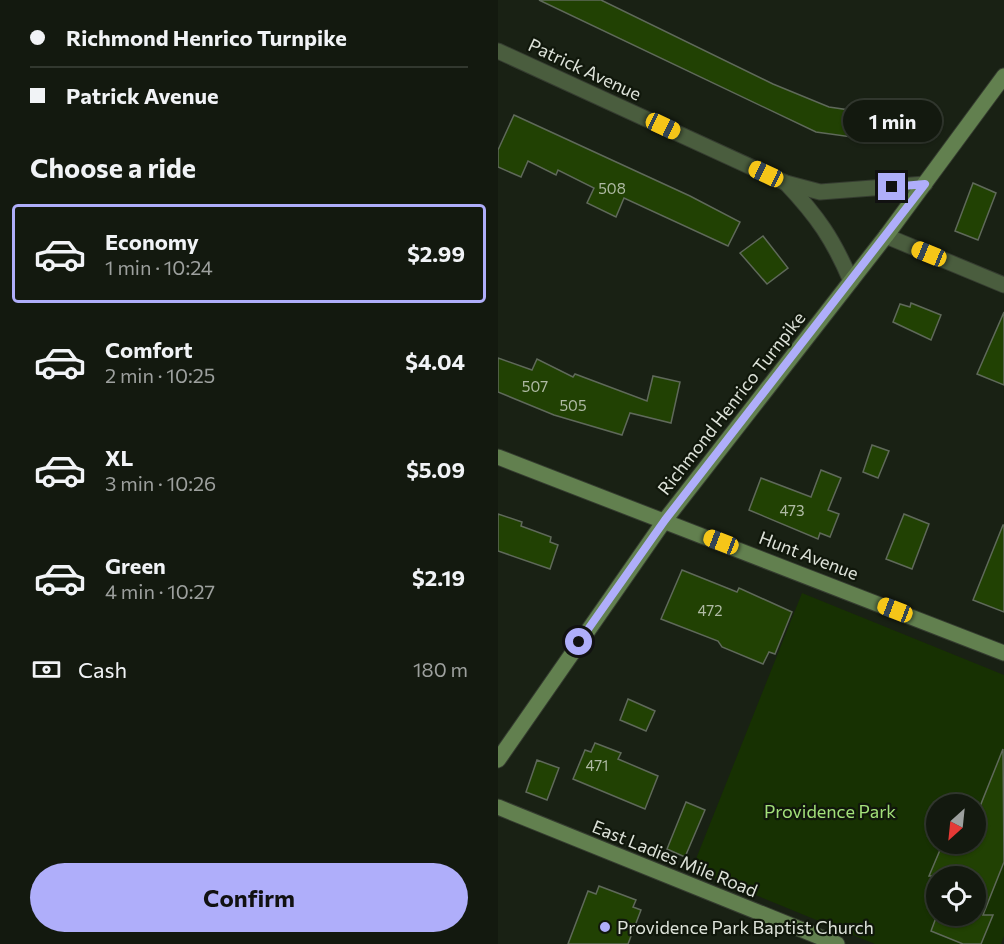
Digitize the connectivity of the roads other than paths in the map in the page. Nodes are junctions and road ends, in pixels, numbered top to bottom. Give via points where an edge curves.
1 (498, 51) edge
2 (1004, 76) edge
3 (786, 183) junction
4 (925, 184) junction
5 (886, 236) junction
6 (851, 281) junction
7 (1004, 285) edge
8 (498, 457) edge
9 (665, 520) junction
10 (1004, 653) edge
11 (498, 760) edge
12 (498, 807) edge
13 (837, 944) edge

1 - 3 street, Patrick Avenue
2 - 4 street, Richmond Henrico Turnpike
3 - 4 street, Patrick Avenue via 820,192
3 - 6 street, Patrick Avenue via 834,240
4 - 5 street, Richmond Henrico Turnpike
5 - 6 street, Richmond Henrico Turnpike
5 - 7 street
6 - 9 street, Richmond Henrico Turnpike
8 - 9 street, Hunt Avenue
9 - 10 street, Hunt Avenue
9 - 11 street, Richmond Henrico Turnpike
12 - 13 street, East Ladies Mile Road

